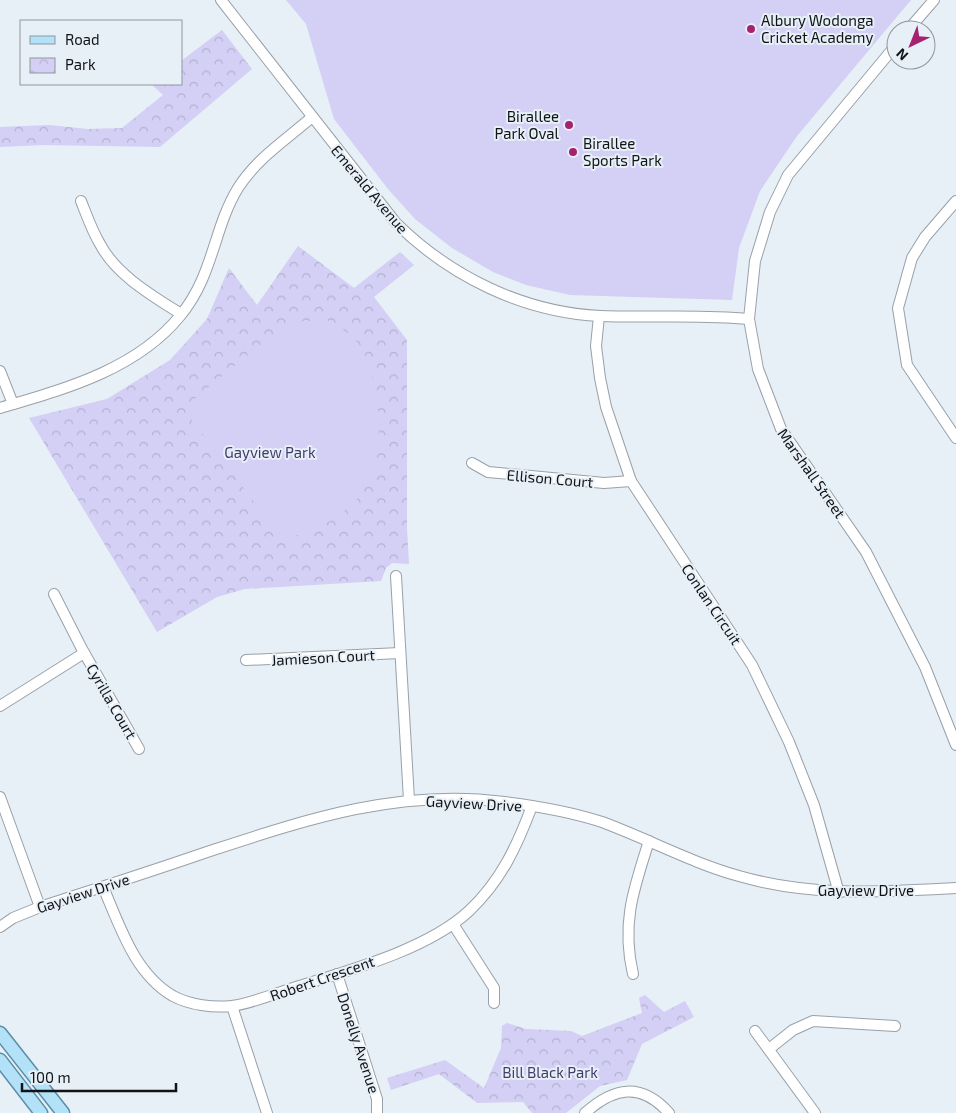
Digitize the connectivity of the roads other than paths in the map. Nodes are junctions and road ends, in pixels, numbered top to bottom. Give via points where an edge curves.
1 (221, 0) edge
2 (934, 0) edge
3 (917, 20) edge
4 (886, 57) edge
5 (312, 117) junction
6 (81, 201) dead end
7 (956, 202) edge
8 (181, 314) junction
9 (599, 316) junction
10 (749, 319) junction
11 (0, 371) edge
12 (14, 404) junction
13 (0, 408) edge
14 (956, 438) edge
15 (472, 463) dead end
16 (631, 481) junction
17 (396, 576) dead end
18 (54, 594) dead end
19 (84, 652) junction
20 (400, 653) junction
21 (246, 660) dead end
22 (0, 706) edge
23 (956, 745) edge
24 (139, 749) dead end
25 (0, 797) edge
26 (409, 800) junction
27 (532, 806) junction
28 (649, 841) junction
29 (102, 887) junction
30 (956, 888) edge
31 (839, 893) junction
32 (40, 907) junction
33 (454, 924) junction
34 (0, 927) edge
35 (337, 974) junction
36 (632, 974) dead end
37 (494, 1003) dead end
38 (232, 1006) junction
39 (895, 1026) dead end
40 (755, 1031) dead end
41 (0, 1033) edge
42 (769, 1049) junction
43 (0, 1060) edge
44 (41, 1113) edge
45 (62, 1113) edge
46 (267, 1113) edge
47 (377, 1113) edge
48 (585, 1113) edge
49 (669, 1113) edge
50 (815, 1113) edge

1 - 5 street, Emerald Avenue
2 - 3 street
4 - 10 street, Marshall Street via 788,175 770,212 755,260
5 - 8 street via 265,155 237,189 206,273
5 - 9 street, Emerald Avenue via 396,223 449,266 482,285 520,300
6 - 8 street via 108,256 128,276
7 - 14 street via 924,237 912,258 898,308 907,365
8 - 12 street via 145,348 121,363 58,391
9 - 10 street, Emerald Avenue
9 - 16 street, Conlan Circuit via 596,346 602,387
10 - 23 street, Marshall Street via 758,369 781,429 866,552 925,666
11 - 12 street
12 - 13 street
15 - 16 street, Ellison Court via 488,472 604,483
16 - 31 street, Conlan Circuit via 752,665 789,742 814,805
17 - 20 street
18 - 19 street, Cyrilla Court
19 - 22 street, Cyrilla Court
19 - 24 street, Cyrilla Court
20 - 21 street, Jamieson Court
20 - 26 street
25 - 32 street
26 - 27 street, Gayview Drive via 465,799
26 - 29 street, Gayview Drive via 287,825
27 - 28 street, Gayview Drive via 594,820
27 - 33 street, Robert Crescent via 517,848 502,873 486,894
28 - 31 street, Gayview Drive via 738,876 782,886
28 - 36 street via 634,887 628,923 627,948
29 - 32 street, Gayview Drive
29 - 38 street, Robert Crescent via 134,956 157,985 190,1002
30 - 31 street, Gayview Drive
32 - 34 street, Gayview Drive
33 - 35 street, Robert Crescent via 417,944
33 - 37 street via 494,988
35 - 38 street, Robert Crescent
35 - 47 street, Donelly Avenue via 377,1099
38 - 46 street
39 - 42 street via 814,1020 793,1030
40 - 42 street
41 - 45 main road
42 - 50 street
43 - 44 main road
48 - 49 street via 600,1099 630,1092 650,1096

